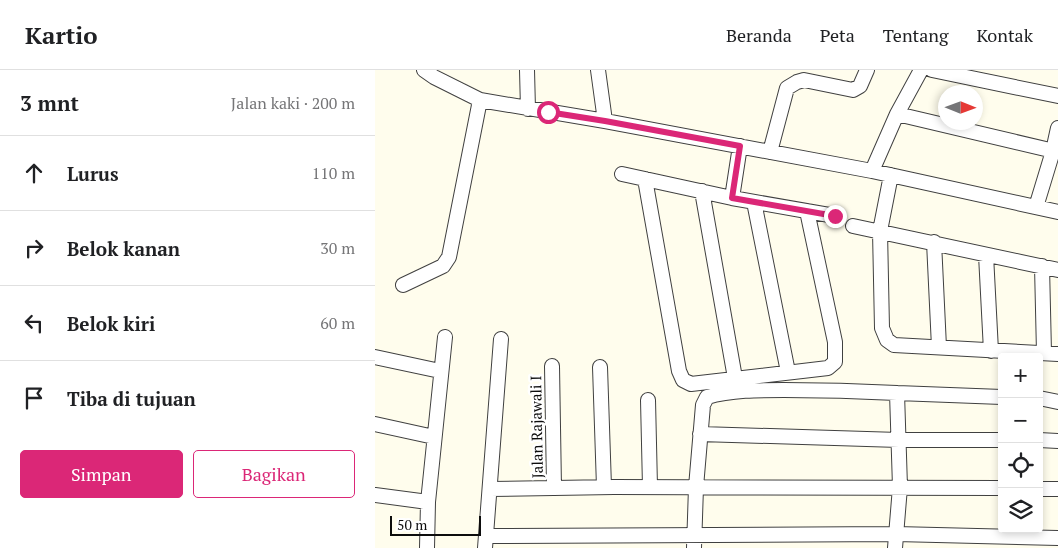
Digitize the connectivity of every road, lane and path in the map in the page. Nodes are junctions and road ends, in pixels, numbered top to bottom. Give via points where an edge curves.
1 (424, 70) edge
2 (527, 70) edge
3 (598, 70) edge
4 (867, 70) edge
5 (921, 70) edge
6 (932, 70) edge
7 (807, 75) edge
8 (1058, 96) edge
9 (480, 100) junction
10 (529, 109) junction
11 (897, 114) junction
12 (605, 121) junction
13 (1058, 128) edge
14 (740, 146) junction
15 (770, 152) junction
16 (1056, 152) edge
17 (872, 171) junction
18 (622, 174) dead end
19 (891, 175) junction
20 (645, 179) junction
21 (702, 192) junction
22 (732, 198) junction
23 (754, 202) junction
24 (1035, 207) junction
25 (807, 211) junction
26 (1058, 212) edge
27 (835, 216) dead end
28 (853, 226) dead end
29 (881, 231) junction
30 (934, 242) junction
31 (986, 255) junction
32 (1041, 266) junction
33 (1058, 270) edge
34 (403, 285) dead end
35 (445, 337) dead end
36 (501, 339) dead end
37 (939, 347) junction
38 (991, 351) junction
39 (1044, 353) junction
40 (1058, 354) edge
41 (375, 357) edge
42 (552, 366) dead end
43 (600, 367) dead end
44 (440, 371) junction
45 (788, 372) junction
46 (735, 378) junction
47 (897, 393) junction
48 (998, 397) edge
49 (1043, 399) edge
50 (648, 400) dead end
51 (1058, 402) edge
52 (375, 424) edge
53 (700, 434) junction
54 (435, 437) junction
55 (899, 440) junction
56 (998, 440) edge
57 (1043, 440) edge
58 (1058, 440) edge
59 (650, 486) junction
60 (604, 487) junction
61 (696, 487) junction
62 (900, 487) junction
63 (554, 488) junction
64 (998, 488) edge
65 (490, 489) junction
66 (1043, 489) edge
67 (1058, 489) edge
68 (375, 495) edge
69 (428, 502) junction
70 (1058, 538) edge
71 (896, 541) edge
72 (486, 542) edge
73 (694, 542) edge
74 (427, 548) edge

1 - 9 street
2 - 10 street
3 - 12 street
4 - 7 street via 860,86 853,90
5 - 11 street
6 - 8 street
7 - 15 street via 787,88
9 - 10 street
9 - 34 street via 449,257 443,266
10 - 12 street
11 - 16 street
11 - 17 street
12 - 14 street
13 - 16 street
14 - 15 street
14 - 22 street
15 - 17 street
16 - 24 street
17 - 19 street
18 - 20 street
19 - 24 street
19 - 29 street
20 - 21 street
20 - 46 street via 683,380 691,384
21 - 22 street
21 - 46 street
22 - 23 street
23 - 25 street
23 - 45 street
24 - 26 street
25 - 27 street
25 - 45 street via 836,355 835,362 828,368
28 - 29 street
29 - 30 street
29 - 37 street via 882,328 887,340 894,345
30 - 31 street
30 - 37 street
31 - 32 street
31 - 38 street
32 - 33 street
32 - 39 street
35 - 44 street
36 - 65 street
37 - 38 street
38 - 39 street
39 - 40 street
41 - 44 street
42 - 63 street, Jalan Rajawali I
43 - 60 street
44 - 54 street
45 - 46 street
47 - 48 street
47 - 53 street via 761,390 715,394 707,397 703,405
47 - 55 street
49 - 51 street
50 - 59 street
52 - 54 street
53 - 55 street
53 - 61 street
54 - 69 street
55 - 56 street
55 - 62 street
57 - 58 street
59 - 60 street
59 - 61 street
60 - 63 street
61 - 62 street
61 - 73 street
62 - 64 street
62 - 71 street
63 - 65 street
65 - 72 street
66 - 67 street
68 - 69 street
69 - 74 street
70 - 71 street
71 - 73 street
72 - 73 street

